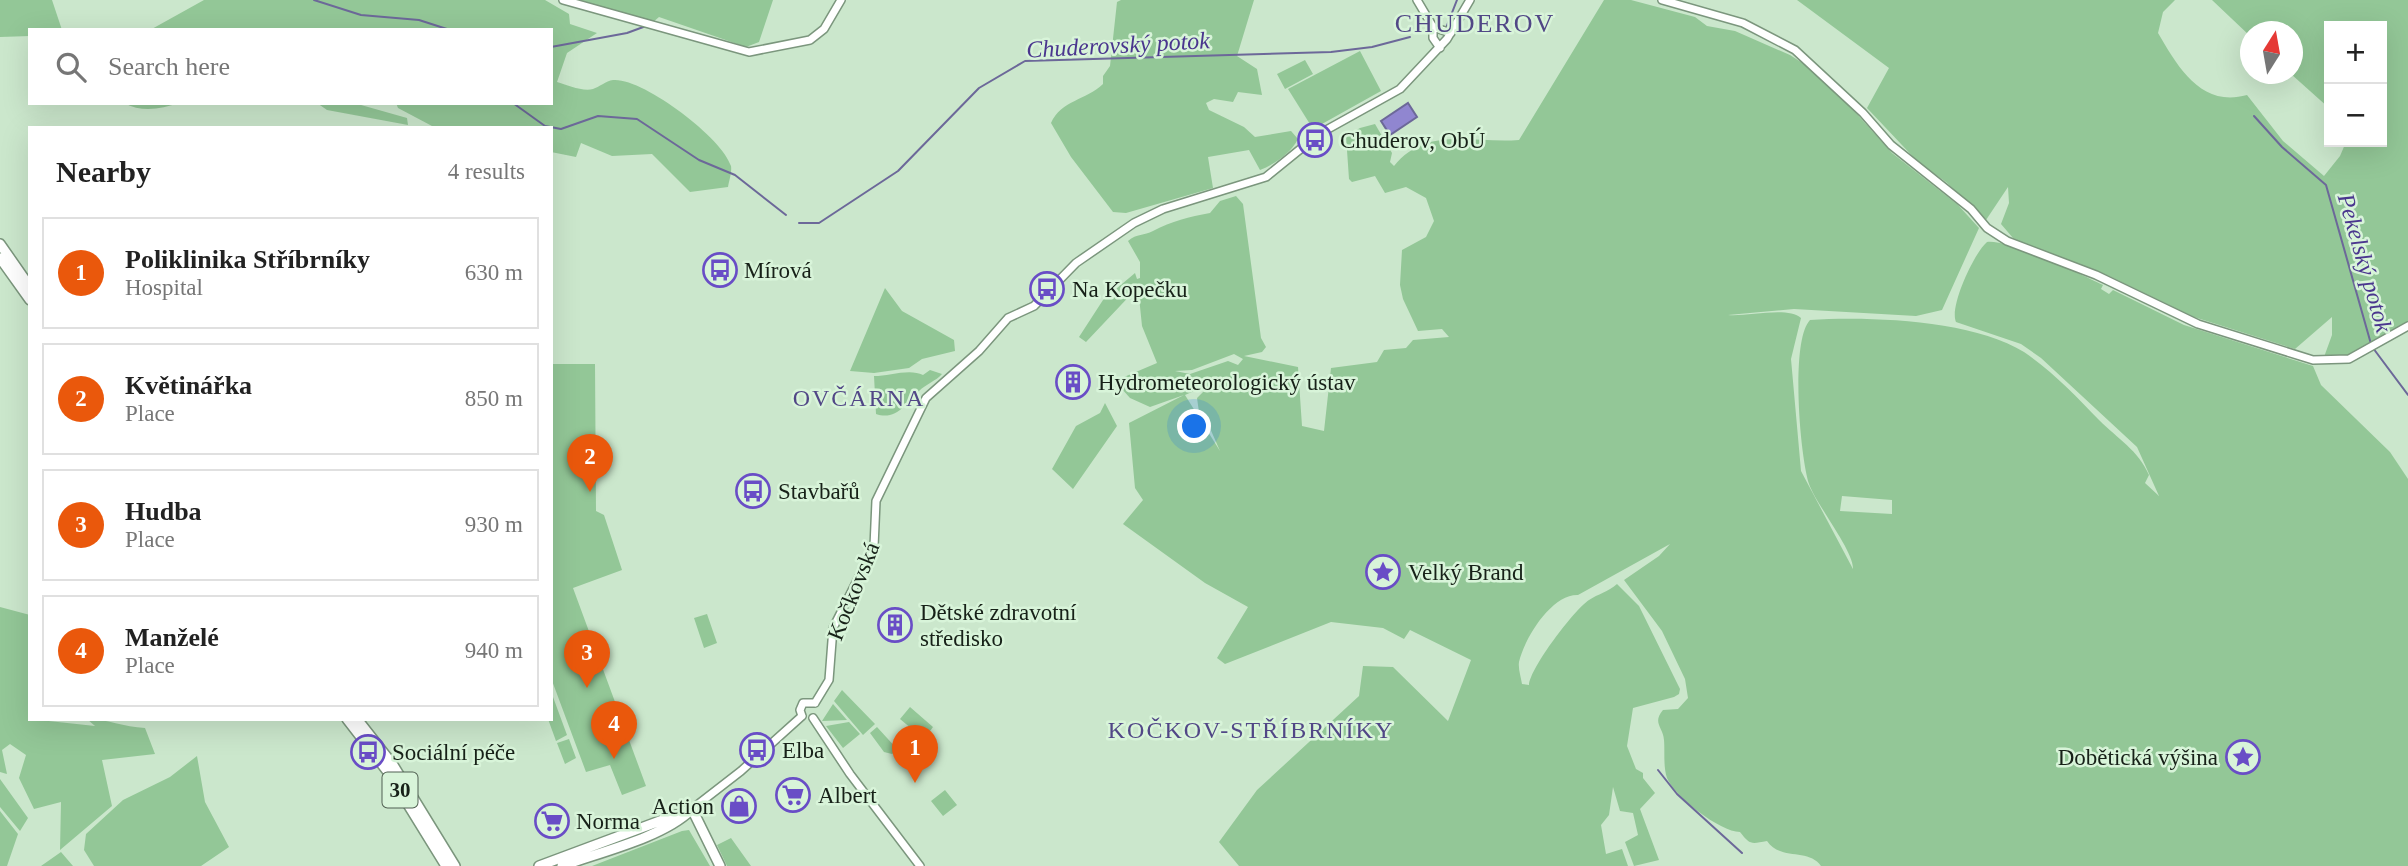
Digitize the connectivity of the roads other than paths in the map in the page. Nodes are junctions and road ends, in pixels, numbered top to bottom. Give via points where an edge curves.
1 (563, 0) edge
2 (841, 0) edge
3 (1417, 0) edge
4 (1470, 0) edge
5 (1662, 0) edge
6 (1439, 32) junction
7 (1440, 48) junction
8 (0, 244) edge
9 (0, 258) edge
10 (28, 284) edge
11 (28, 297) edge
12 (2408, 326) edge
13 (816, 704) junction
14 (802, 716) junction
15 (813, 718) junction
16 (350, 721) edge
17 (359, 721) edge
18 (692, 809) junction
19 (446, 866) edge
20 (455, 866) edge
21 (539, 866) edge
22 (562, 866) edge
23 (720, 866) edge
24 (920, 866) edge

1 - 2 street via 749,52 810,40 824,29
3 - 6 street
4 - 6 street, Kočkovská
5 - 12 street via 1743,23 1795,50 1891,145 2007,241 2096,275 2197,324 2313,360 2348,359
6 - 7 street, Kočkovská
6 - 7 street
7 - 13 street, Kočkovská via 1400,89 1339,121 1266,177 1163,209 1113,236 1076,263 1034,306 1008,318 926,398 876,501 874,547 833,628 829,680
8 - 10 main road
9 - 11 main road
13 - 14 street via 803,703
13 - 15 street, Kočkovská via 818,712
14 - 15 street
14 - 18 street
15 - 24 street
16 - 19 main road, 30 via 388,772
17 - 20 main road, 30 via 393,765
18 - 21 main road
18 - 22 main road via 657,831
18 - 23 main road

